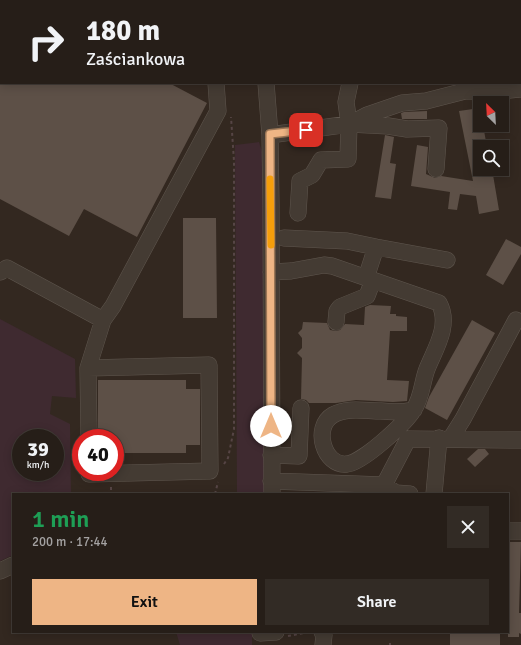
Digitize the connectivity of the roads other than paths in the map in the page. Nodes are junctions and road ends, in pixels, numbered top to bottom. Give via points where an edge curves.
1 (216, 84) edge
2 (266, 84) edge
3 (350, 84) edge
4 (521, 89) edge
5 (349, 124) junction
6 (270, 134) junction
7 (436, 169) dead end
8 (298, 214) dead end
9 (284, 238) dead end
10 (376, 248) junction
11 (447, 260) dead end
12 (0, 272) edge
13 (271, 272) junction
14 (369, 279) junction
15 (103, 320) junction
16 (516, 320) dead end
17 (336, 322) dead end
18 (88, 368) junction
19 (300, 408) dead end
20 (414, 410) junction
21 (89, 429) edge
22 (445, 438) junction
23 (521, 440) edge
24 (272, 455) junction
25 (124, 473) edge
26 (384, 485) junction
27 (272, 487) edge
28 (320, 488) edge
29 (354, 489) edge
30 (396, 493) edge
31 (434, 493) edge
32 (509, 531) edge
33 (521, 531) edge
34 (12, 565) edge
35 (0, 570) edge
36 (323, 633) edge
37 (323, 645) edge

1 - 15 street via 218,111 113,306
2 - 6 street
3 - 5 street via 346,102
4 - 5 street via 465,91 402,103
5 - 6 street
5 - 7 street via 407,129 439,128
5 - 8 street via 348,159 321,160 312,175 300,180
6 - 13 street
9 - 10 street via 347,241
10 - 11 street
10 - 14 street
12 - 15 street via 7,268
13 - 14 street via 324,265
13 - 24 street
14 - 17 street via 366,296 340,307
14 - 20 street via 439,303 443,310 438,346
15 - 18 street
16 - 22 street via 463,419
18 - 21 street
18 - 25 street via 209,365 210,471
19 - 24 street via 299,456
20 - 20 street via 397,429 360,460 347,464 338,462 323,444 324,425 332,415 358,410
22 - 23 street
22 - 26 street via 408,438
22 - 31 street
24 - 27 street
26 - 29 street
26 - 30 street
27 - 28 street
28 - 29 street
32 - 33 street
34 - 35 street
36 - 37 street

